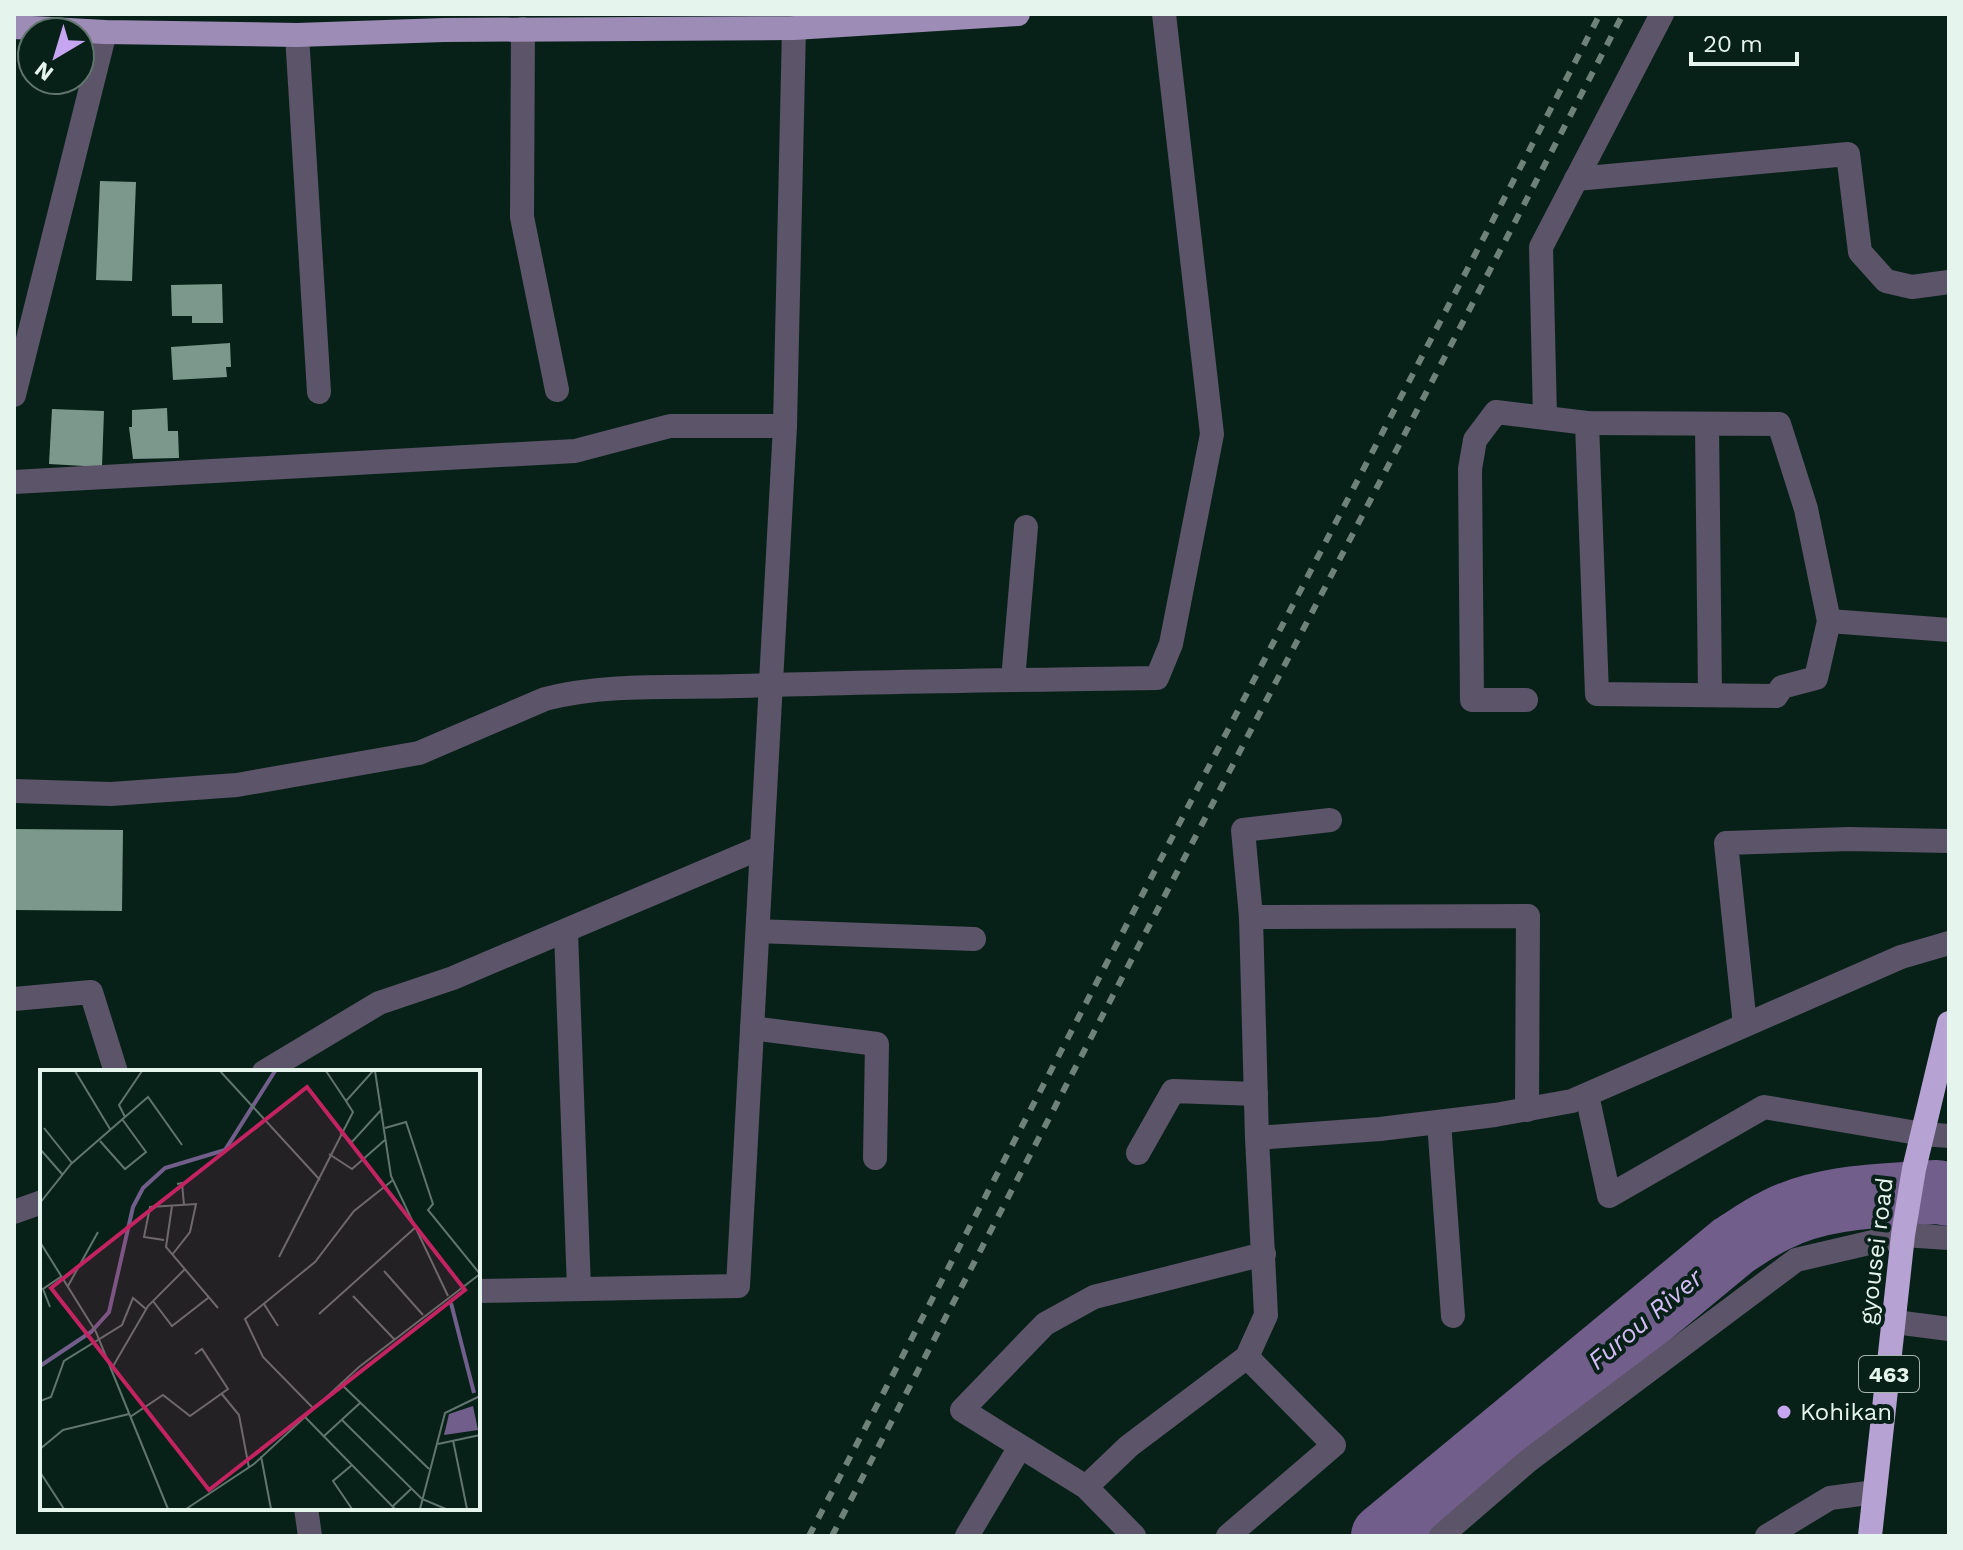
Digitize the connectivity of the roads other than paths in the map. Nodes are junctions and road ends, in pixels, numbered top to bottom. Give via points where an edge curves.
1 (1018, 14) edge
2 (1164, 14) edge
3 (1662, 14) edge
4 (943, 17) edge
5 (858, 19) edge
6 (443, 22) edge
7 (14, 27) edge
8 (794, 28) junction
9 (523, 29) junction
10 (105, 32) junction
11 (297, 35) junction
12 (1576, 179) junction
13 (1949, 282) edge
14 (557, 390) dead end
15 (319, 392) dead end
16 (14, 395) edge
17 (1545, 417) junction
18 (1587, 423) junction
19 (1707, 424) junction
20 (785, 426) junction
21 (14, 482) edge
22 (1026, 527) dead end
23 (1829, 621) junction
24 (1949, 630) edge
25 (1013, 680) junction
26 (772, 685) junction
27 (1710, 695) junction
28 (1526, 700) dead end
29 (14, 791) edge
30 (1330, 820) dead end
31 (1949, 841) edge
32 (762, 847) junction
33 (1251, 917) junction
34 (758, 931) junction
35 (566, 932) junction
36 (974, 939) dead end
37 (1949, 943) edge
38 (14, 999) edge
39 (1949, 1023) edge
40 (1745, 1025) junction
41 (752, 1028) junction
42 (276, 1068) edge
43 (115, 1070) edge
44 (1256, 1094) junction
45 (1587, 1095) junction
46 (1527, 1110) junction
47 (1439, 1122) junction
48 (1923, 1134) junction
49 (1949, 1136) edge
50 (1257, 1138) junction
51 (1138, 1153) dead end
52 (875, 1158) dead end
53 (40, 1202) edge
54 (15, 1208) edge
55 (1905, 1224) junction
56 (1949, 1238) edge
57 (1264, 1254) junction
58 (579, 1289) junction
59 (480, 1291) edge
60 (1453, 1316) dead end
61 (1895, 1322) junction
62 (1949, 1329) edge
63 (1247, 1357) junction
64 (1020, 1447) junction
65 (1086, 1487) junction
66 (1875, 1492) junction
67 (306, 1510) edge
68 (310, 1536) edge
69 (967, 1536) edge
70 (1134, 1536) edge
71 (1228, 1536) edge
72 (1441, 1536) edge
73 (1767, 1536) edge
74 (1870, 1536) edge

1 - 4 main road
2 - 25 street via 1212,434 1171,644 1157,678
3 - 12 street
4 - 5 main road
5 - 8 main road
6 - 9 main road
6 - 11 main road
7 - 10 main road
8 - 9 main road
8 - 20 street
9 - 14 street via 522,217
10 - 11 main road
10 - 16 street
11 - 15 street
12 - 13 street via 1848,154 1860,252 1886,281 1912,287
12 - 17 street via 1541,247
17 - 18 street
17 - 28 street via 1496,412 1475,440 1470,469 1472,700
18 - 19 street
18 - 27 street via 1597,694
19 - 23 street via 1779,424 1806,509
19 - 27 street
20 - 21 street via 670,426 575,451
20 - 26 street
22 - 25 street
23 - 24 street
23 - 27 street via 1816,678 1782,687 1776,696
25 - 26 street
26 - 29 street via 565,694 419,753 237,785 111,794
26 - 32 street
30 - 33 street via 1243,830
31 - 40 street via 1726,843
32 - 34 street
32 - 35 street
33 - 44 street
33 - 46 street via 1528,916
34 - 36 street
34 - 41 street
35 - 42 street via 379,1003
35 - 58 street
37 - 40 street via 1901,957
38 - 43 street via 91,992
39 - 48 highway, gyousei road / 463
40 - 45 street
41 - 52 street via 877,1044
41 - 58 street via 738,1286
44 - 50 street
44 - 51 street via 1173,1091
45 - 46 street
45 - 48 street via 1609,1196 1764,1107
46 - 47 street
47 - 50 street
47 - 60 street
48 - 49 street
48 - 55 highway, gyousei road / 463
50 - 57 street
53 - 54 street
55 - 56 street
55 - 61 highway, gyousei road / 463
55 - 72 street via 1796,1260 1528,1461
57 - 63 street via 1266,1315
57 - 64 street via 1094,1297 1045,1324 962,1410
58 - 59 street
61 - 62 street
61 - 66 highway, gyousei road / 463
63 - 65 street via 1129,1446
63 - 71 street via 1334,1445
64 - 65 street
64 - 69 street
65 - 70 street
66 - 73 street via 1830,1498
66 - 74 highway, gyousei road / 463
67 - 68 street

